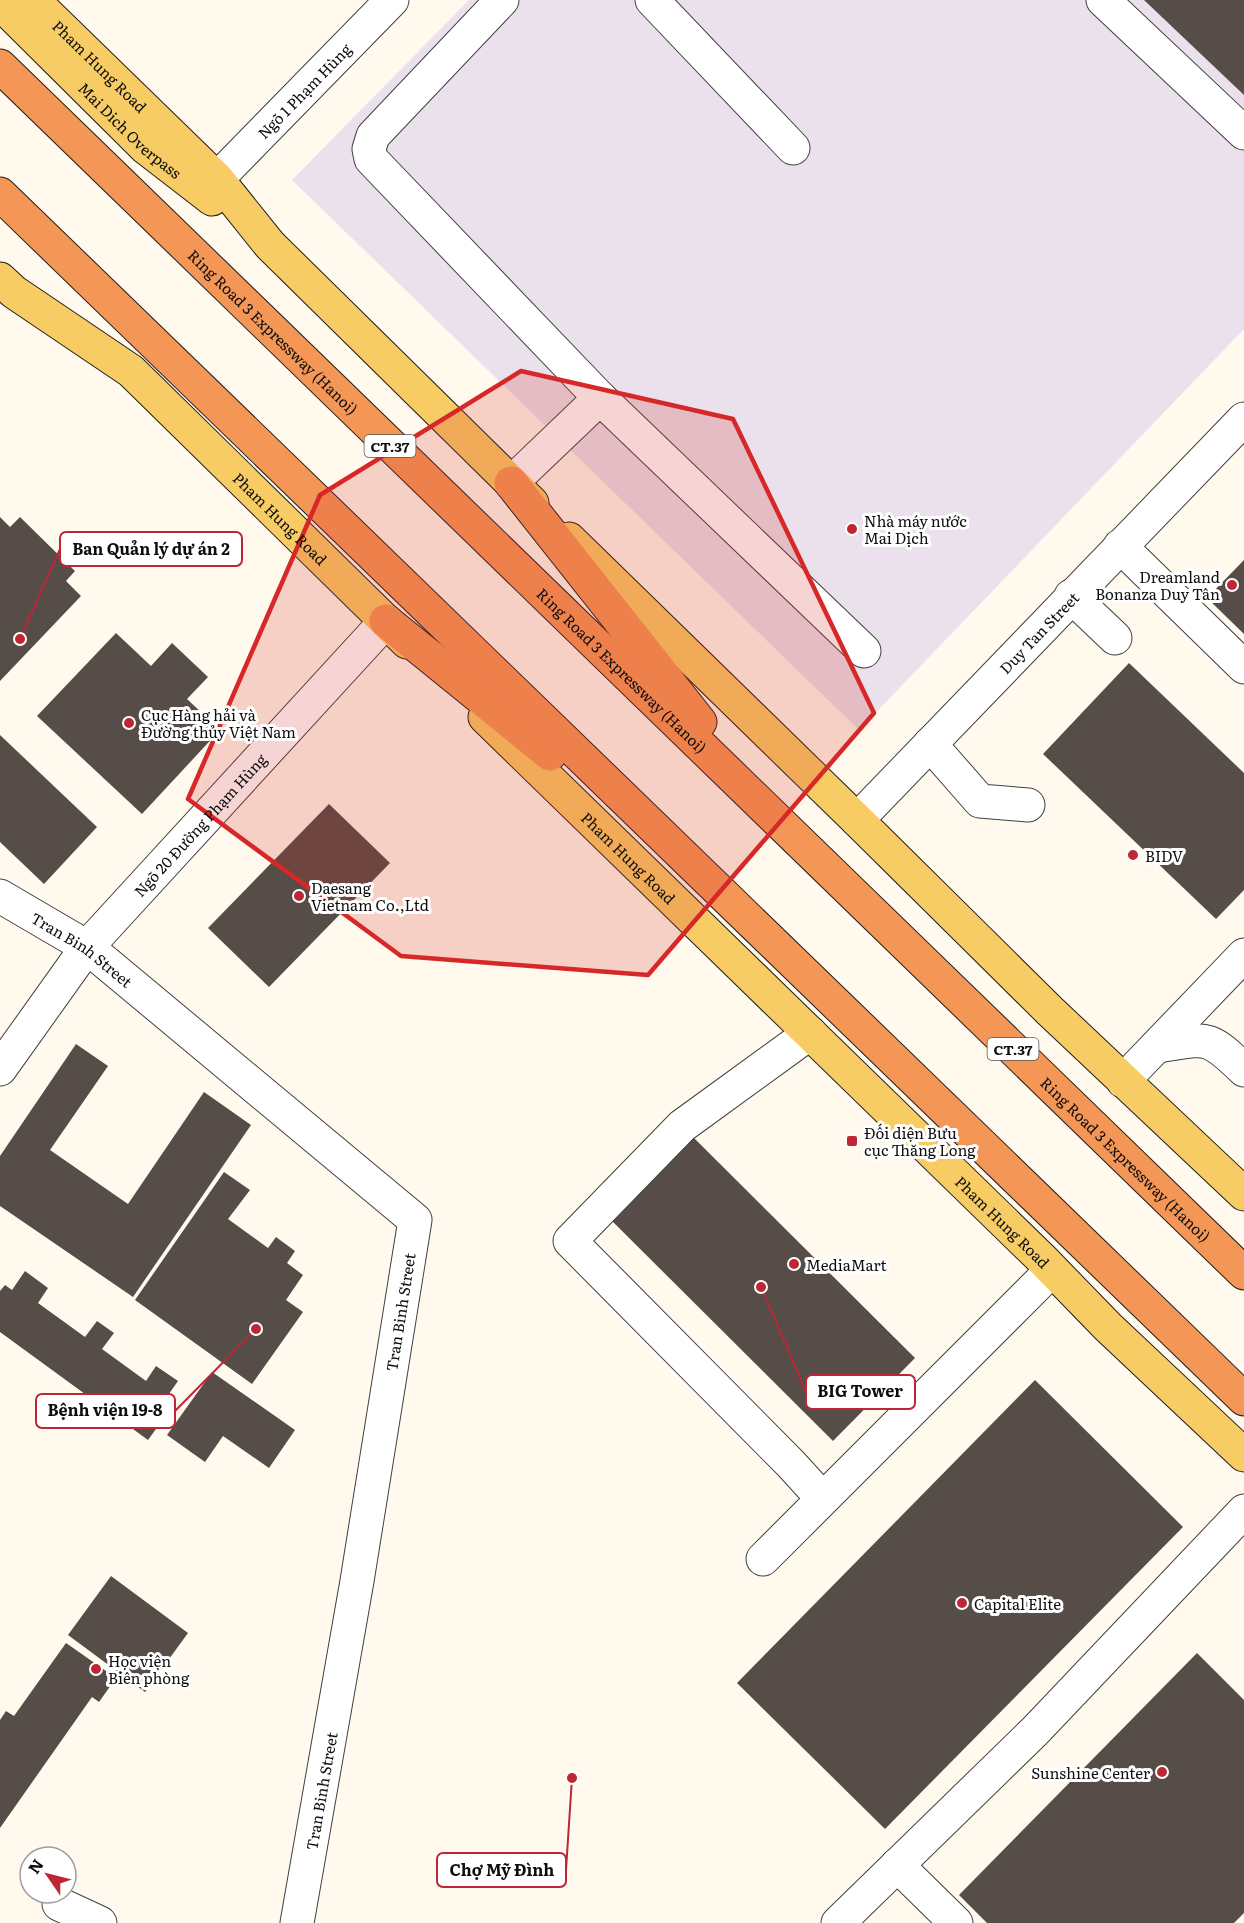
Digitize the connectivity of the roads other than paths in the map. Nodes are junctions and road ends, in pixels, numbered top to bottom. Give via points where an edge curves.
1 (33, 0) edge
2 (392, 0) edge
3 (502, 0) edge
4 (652, 0) edge
5 (1103, 0) edge
6 (0, 3) edge
7 (0, 66) edge
8 (1244, 133) edge
9 (794, 148) dead end
10 (217, 179) junction
11 (0, 194) edge
12 (270, 245) junction
13 (0, 257) edge
14 (5, 293) edge
15 (131, 371) junction
16 (600, 398) junction
17 (1244, 419) edge
18 (512, 483) junction
19 (1120, 546) junction
20 (1071, 596) junction
21 (386, 621) junction
22 (1115, 638) dead end
23 (864, 651) dead end
24 (1244, 667) edge
25 (930, 744) junction
26 (1028, 805) dead end
27 (858, 820) junction
28 (781, 825) junction
29 (718, 890) junction
30 (0, 896) edge
31 (87, 947) junction
32 (1244, 955) edge
33 (810, 1033) junction
34 (1157, 1046) junction
35 (0, 1069) edge
36 (1244, 1070) edge
37 (1124, 1081) junction
38 (1244, 1194) edge
39 (1052, 1270) junction
40 (1244, 1273) edge
41 (1238, 1393) edge
42 (1244, 1455) edge
43 (822, 1498) junction
44 (1244, 1511) edge
45 (763, 1559) dead end
46 (897, 1865) junction
47 (61, 1905) edge
48 (100, 1923) edge
49 (297, 1923) edge
50 (838, 1923) edge
51 (956, 1923) edge

1 - 10 main road, Pham Hung Road
2 - 10 street, Ngõ 1 Phạm Hùng
3 - 16 street via 373,136 371,159
4 - 9 street
5 - 8 street
6 - 12 main road, Mai Dich Overpass via 146,148
7 - 28 highway, Ring Road 3 Expressway (Hanoi) / CT.37
10 - 12 main road, Pham Hung Road
11 - 29 highway
12 - 18 main road, Pham Hung Road
13 - 15 main road
14 - 15 main road, Pham Hung Road
15 - 21 main road, Pham Hung Road
16 - 18 street
16 - 23 street
17 - 19 street, Duy Tan Street
18 - 27 main road, Pham Hung Road
18 - 28 highway
19 - 20 street, Duy Tan Street
19 - 24 street
20 - 22 street
20 - 25 street, Duy Tan Street
21 - 29 highway
21 - 31 street, Ngõ 20 Đường Phạm Hùng
21 - 33 main road, Pham Hung Road
25 - 26 street via 980,801
25 - 27 street, Duy Tan Street
27 - 37 main road, Pham Hung Road
28 - 40 highway, Ring Road 3 Expressway (Hanoi) / CT.37
29 - 41 highway
30 - 31 street, Tran Binh Street
31 - 35 street, Ngõ 20 Đường Phạm Hùng
31 - 49 street, Tran Binh Street via 415,1220
32 - 34 street
33 - 39 main road, Pham Hung Road
33 - 43 street via 682,1126 570,1241
34 - 36 street via 1204,1039 1221,1047
34 - 37 street
37 - 38 main road, Pham Hung Road
39 - 42 main road, Pham Hung Road
39 - 43 street
43 - 45 street
44 - 46 street via 1035,1731
46 - 50 street
46 - 51 street
47 - 48 street

